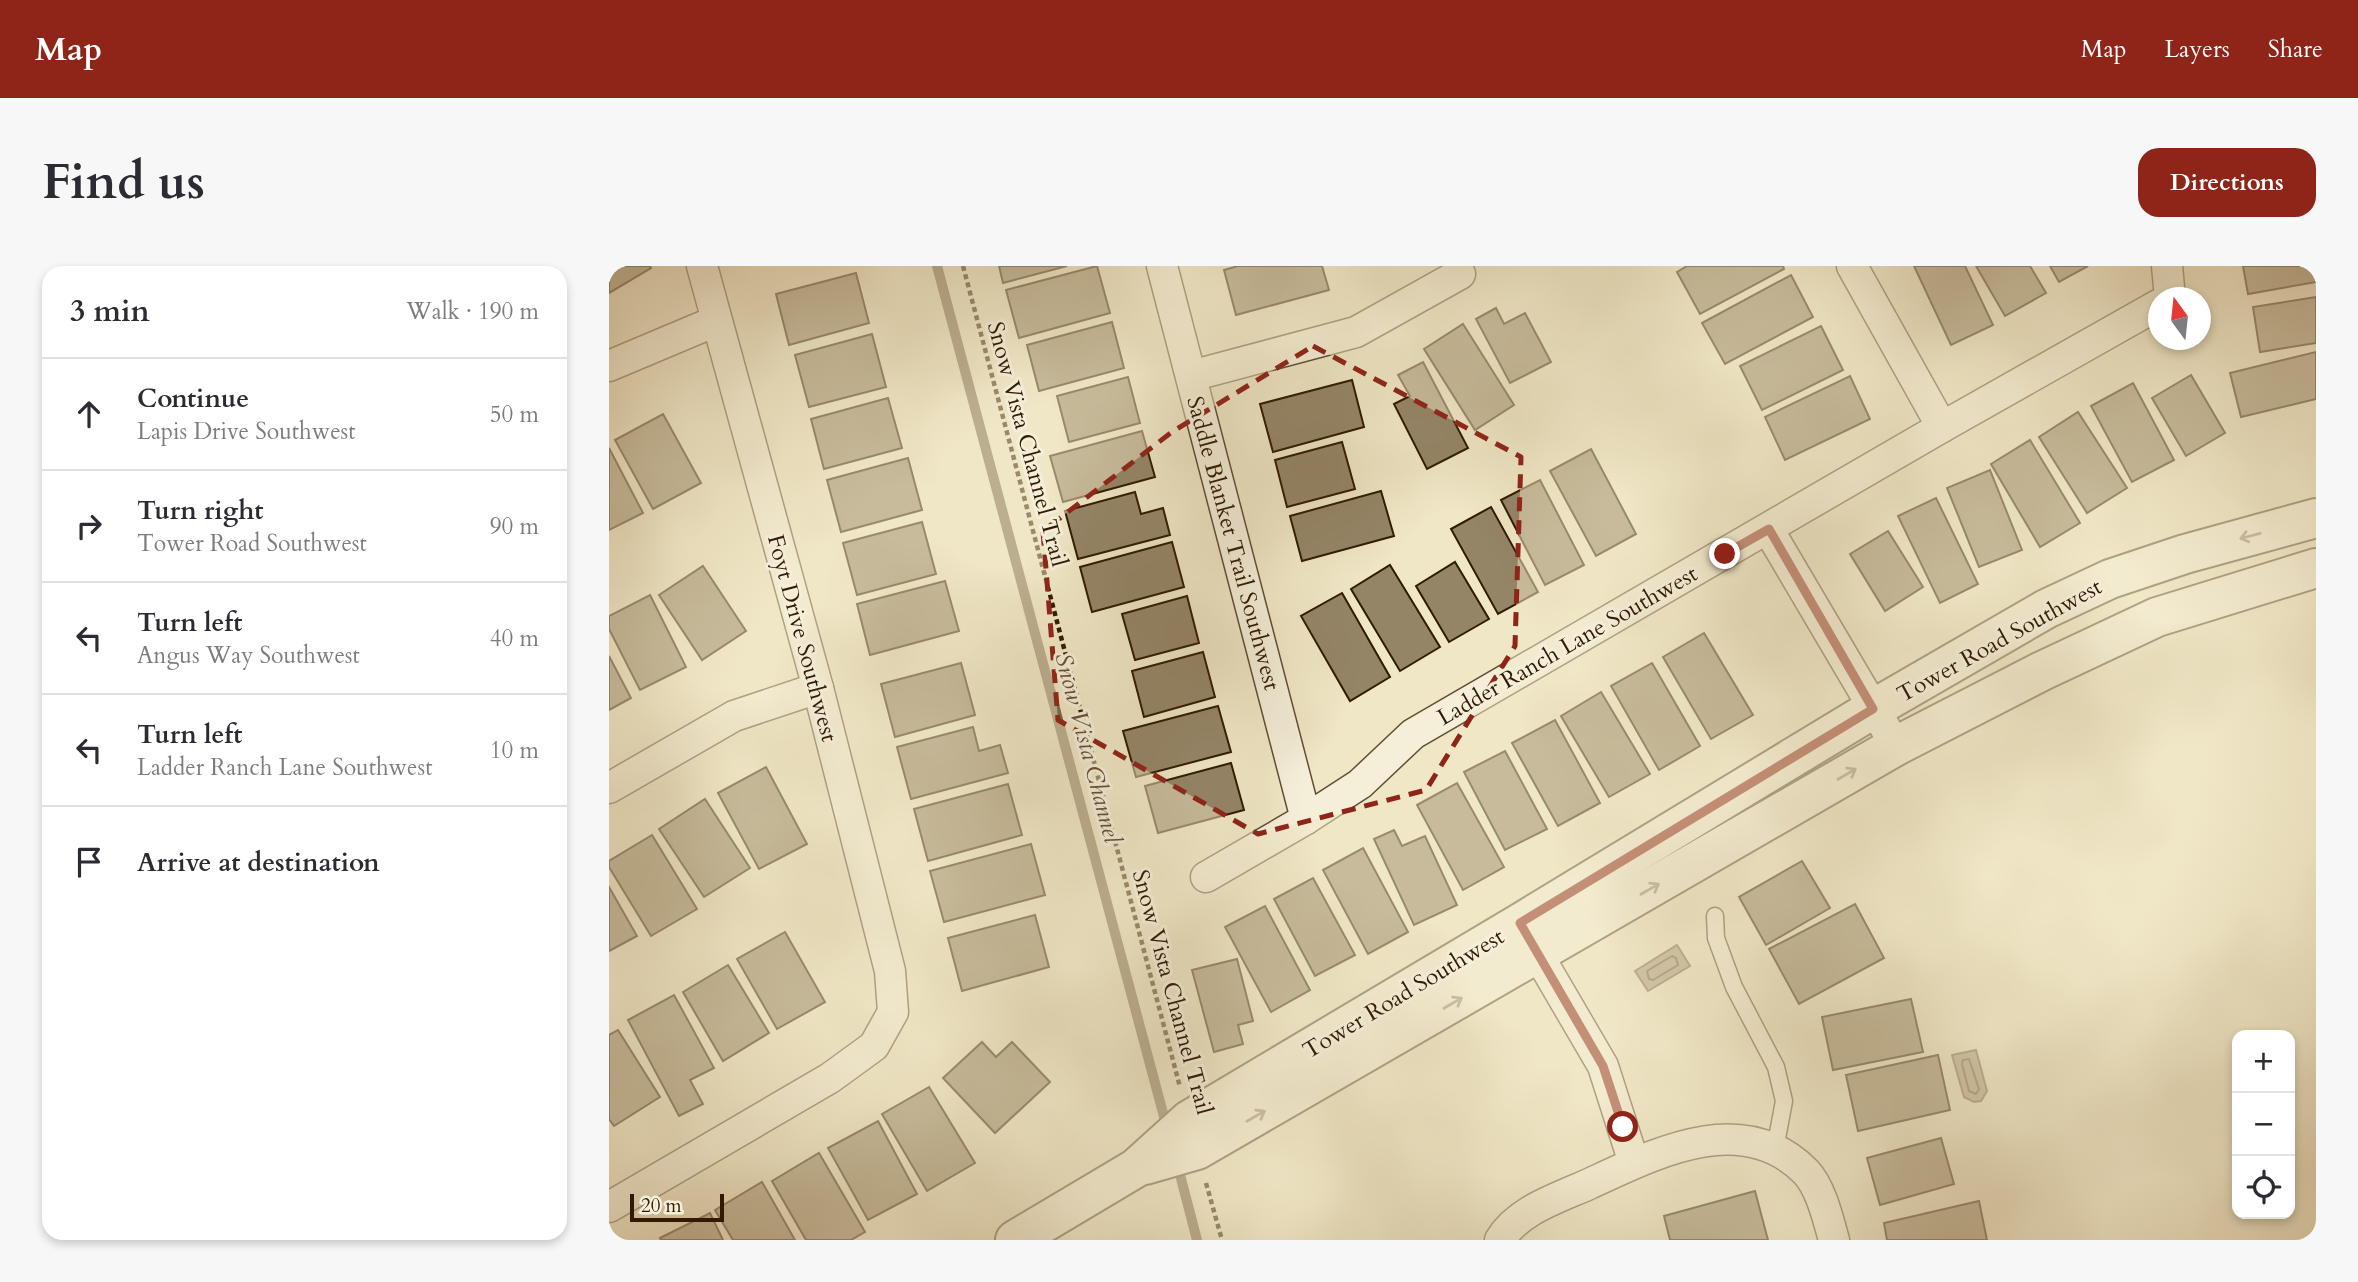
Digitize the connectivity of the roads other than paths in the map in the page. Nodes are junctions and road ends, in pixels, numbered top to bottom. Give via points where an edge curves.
1 (702, 266) edge
2 (1161, 266) edge
3 (1852, 266) edge
4 (2167, 266) edge
5 (1460, 274) dead end
6 (2169, 287) edge
7 (2148, 311) edge
8 (716, 321) junction
9 (609, 366) edge
10 (1191, 376) junction
11 (1942, 428) junction
12 (2316, 518) edge
13 (1769, 529) junction
14 (2316, 568) edge
15 (818, 688) junction
16 (1873, 709) junction
17 (1896, 746) junction
18 (609, 788) edge
19 (1306, 819) junction
20 (1206, 877) dead end
21 (1715, 916) dead end
22 (1529, 939) junction
23 (1775, 1149) junction
24 (1634, 1163) junction
25 (609, 1207) edge
26 (1015, 1240) edge
27 (1500, 1240) edge
28 (1834, 1240) edge

1 - 8 street, Foyt Drive Southwest
2 - 10 street, Saddle Blanket Trail Southwest
3 - 11 street
4 - 6 street
5 - 10 street via 1356,332
7 - 11 street, Ladder Ranch Lane Southwest
8 - 9 street
8 - 15 street, Foyt Drive Southwest
10 - 19 street, Saddle Blanket Trail Southwest
11 - 13 street, Ladder Ranch Lane Southwest
12 -> 16 street, Tower Road Southwest via 2110,579 2046,610
13 - 16 street
13 - 19 street, Ladder Ranch Lane Southwest via 1413,734 1360,783
14 - 17 street, Tower Road Southwest via 2157,617
15 - 18 street via 734,716
15 - 25 street, Foyt Drive Southwest via 890,971 893,1012 874,1046 830,1078
16 - 17 street
16 - 22 street, Tower Road Southwest
22 -> 17 street, Tower Road Southwest
19 - 20 street, Ladder Ranch Lane Southwest
21 - 23 lane via 1716,938 1734,987 1776,1067 1784,1101
22 - 24 street via 1603,1066
22 - 26 street, Tower Road Southwest via 1188,1133
23 - 24 street via 1747,1139 1711,1139
23 - 28 street via 1807,1172 1825,1206
24 - 27 street via 1524,1214

